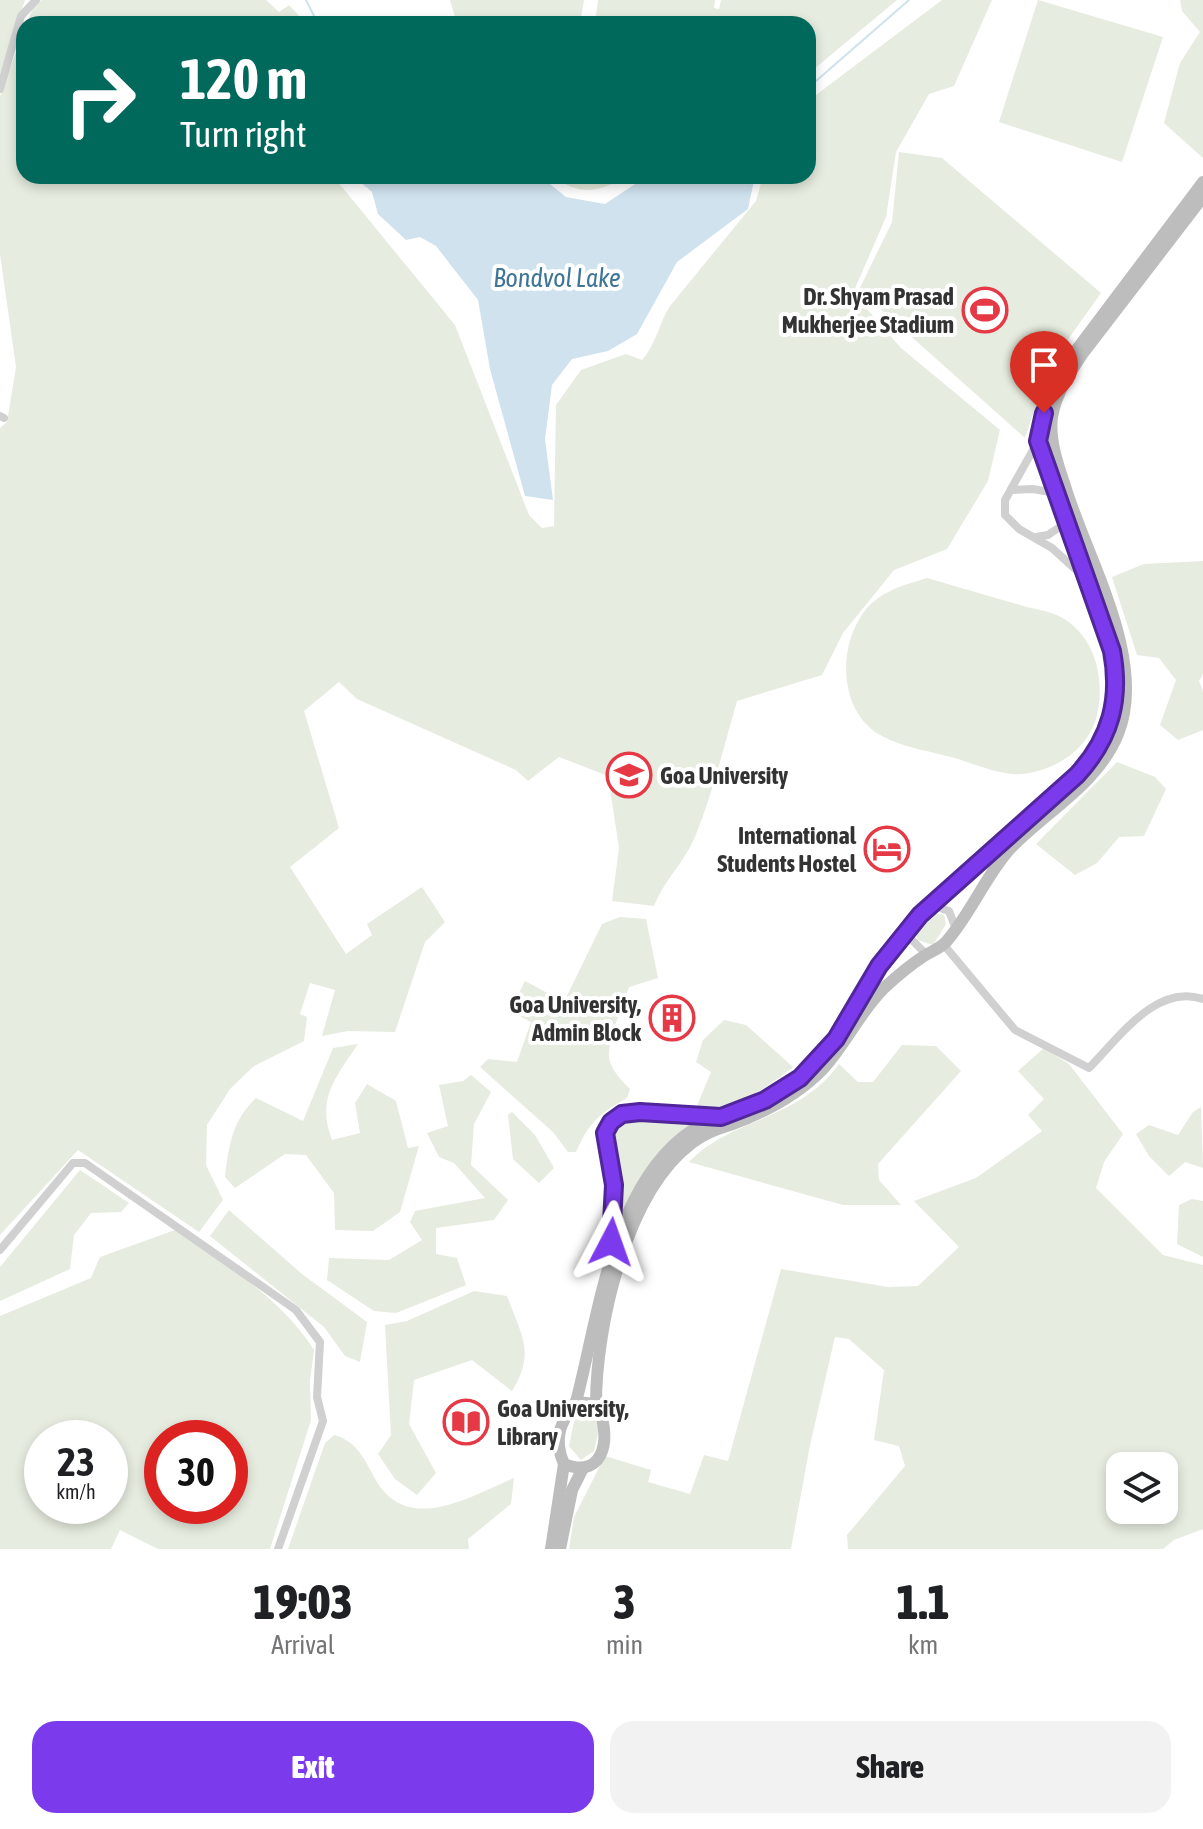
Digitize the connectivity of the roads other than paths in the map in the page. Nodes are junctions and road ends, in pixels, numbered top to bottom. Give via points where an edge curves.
1 (36, 0) edge
2 (21, 16) edge
3 (16, 33) edge
4 (0, 89) edge
5 (1203, 182) edge
6 (1203, 197) edge
7 (1103, 322) junction
8 (1038, 441) junction
9 (1011, 490) junction
10 (1056, 493) junction
11 (1067, 522) junction
12 (1033, 536) junction
13 (1090, 577) junction
14 (931, 904) junction
15 (909, 928) junction
16 (949, 935) junction
17 (926, 954) junction
18 (1203, 999) edge
19 (721, 1117) junction
20 (0, 1250) edge
21 (608, 1269) junction
22 (576, 1402) junction
23 (596, 1404) junction
24 (564, 1464) junction
25 (583, 1468) junction
26 (278, 1549) edge
27 (551, 1549) edge
28 (560, 1549) edge

1 - 2 street
3 - 4 street
5 - 7 main road
6 - 7 main road
7 - 8 main road via 1059,373
7 - 13 main road via 1067,377 1052,418 1057,462
8 - 9 street
8 - 10 main road
9 - 10 street
9 - 12 street via 1005,515
10 - 11 main road
11 - 12 street via 1048,535
11 - 13 main road
12 - 13 street
13 - 14 main road via 1117,679 1108,731 1077,775
13 - 16 main road via 1122,648 1128,679 1118,735 1085,783 1009,851
14 - 15 main road
14 - 16 street via 949,911
15 - 17 street via 910,938
15 - 19 main road via 815,1064 765,1100
16 - 17 main road
16 - 18 street via 1015,1030 1089,1068 1153,1006 1168,997
17 - 23 main road via 881,991 843,1045 806,1084 769,1108 691,1143 655,1184 616,1277 596,1366
19 - 21 main road via 683,1137 663,1158 633,1204
19 - 21 street via 640,1112 611,1122 605,1133 614,1185
20 - 26 street via 73,1163 85,1163 296,1310 320,1342 317,1397 323,1421
21 - 22 main road
22 - 23 main road
22 - 24 main road via 558,1430
23 - 25 main road via 607,1430 602,1451
24 - 25 main road
24 - 27 main road
25 - 28 main road via 572,1490

